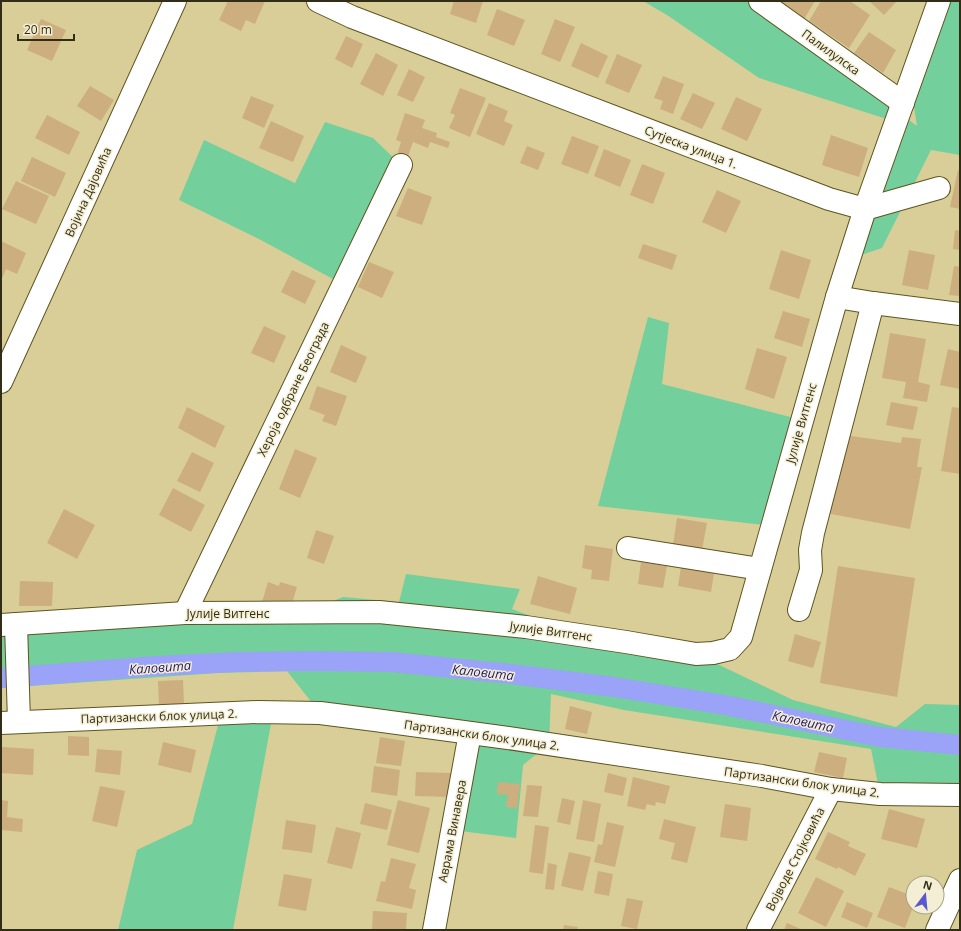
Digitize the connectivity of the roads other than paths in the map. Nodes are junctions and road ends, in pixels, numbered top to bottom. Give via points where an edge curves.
1 (175, 1) edge
2 (318, 1) edge
3 (760, 1) edge
4 (939, 1) edge
5 (903, 103) junction
6 (401, 165) dead end
7 (939, 188) dead end
8 (865, 209) junction
9 (837, 297) junction
10 (873, 303) junction
11 (960, 314) edge
12 (1, 382) edge
13 (628, 548) dead end
14 (760, 569) junction
15 (799, 610) dead end
16 (185, 613) junction
17 (9, 624) edge
18 (10, 722) edge
19 (470, 733) junction
20 (831, 789) junction
21 (960, 795) edge
22 (960, 880) edge
23 (434, 930) edge
24 (758, 930) edge
25 (937, 930) edge

1 - 12 street, Војина Дајовића
2 - 8 street, Сутјеска улица 1. via 352,17 829,199
3 - 5 street, Палилулска
4 - 5 street
5 - 8 street
6 - 16 street, Хероја одбране Београда
7 - 8 street
8 - 9 street
9 - 10 street
9 - 14 street, Јулије Витгенс
10 - 11 street
10 - 15 street via 814,533 810,550 811,570
13 - 14 street
14 - 16 street, Јулије Витгенс via 741,637 730,649 713,653 696,654 526,627 379,612
16 - 17 street, Јулије Витгенс
17 - 18 street via 17,657 18,690
18 - 19 street, Партизански блок улица 2. via 283,712 320,713
19 - 20 street, Партизански блок улица 2. via 762,776
19 - 23 street, Аврама Винавера
20 - 21 street, Партизански блок улица 2. via 880,794
20 - 24 street, Војводе Стојковића
22 - 25 street

